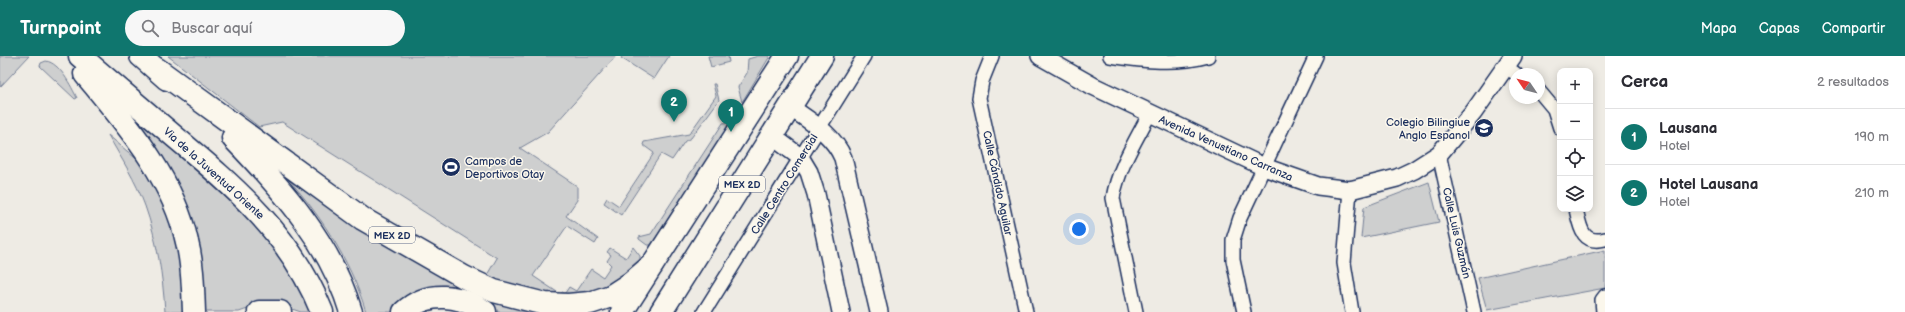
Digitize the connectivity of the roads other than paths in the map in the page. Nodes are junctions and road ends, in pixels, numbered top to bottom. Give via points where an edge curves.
1 (71, 56) edge
2 (80, 56) edge
3 (787, 56) edge
4 (822, 56) edge
5 (864, 56) edge
6 (992, 56) edge
7 (1040, 56) edge
8 (1110, 56) edge
9 (1208, 56) edge
10 (1316, 56) edge
11 (1129, 57) edge
12 (149, 63) edge
13 (1511, 65) edge
14 (1545, 98) edge
15 (790, 107) junction
16 (1150, 113) junction
17 (1557, 118) edge
18 (819, 127) junction
19 (772, 136) junction
20 (1439, 154) junction
21 (800, 157) junction
22 (1264, 167) junction
23 (1350, 190) junction
24 (1577, 212) edge
25 (1603, 240) edge
26 (652, 265) junction
27 (194, 312) edge
28 (259, 312) edge
29 (280, 312) edge
30 (322, 312) edge
31 (351, 312) edge
32 (404, 312) edge
33 (485, 312) edge
34 (622, 312) edge
35 (661, 312) edge
36 (704, 312) edge
37 (842, 312) edge
38 (879, 312) edge
39 (1026, 312) edge
40 (1136, 312) edge
41 (1244, 312) edge
42 (1352, 312) edge
43 (1474, 312) edge

1 - 27 highway via 135,138 169,188 188,242
2 - 30 highway, Via de la Juventud Oriente via 210,166 253,206 294,257
3 - 26 highway, MEX 2D
4 - 15 highway, MEX 2D
5 - 18 street, Calle Centro Comercial
6 - 39 street, Calle Cándido Aguilar via 982,81 979,98
7 - 16 street, Avenida Venustiano Carranza via 1093,86
8 - 11 street
9 - 11 street via 1190,61 1164,62
10 - 22 street
12 - 26 highway, MEX 2D via 363,219 464,277 494,291 545,304 590,303 611,296
12 - 31 highway via 232,138 296,208 324,248 341,282
13 - 20 street, Avenida Venustiano Carranza
14 - 17 street via 1554,109
15 - 18 street
15 - 19 highway, MEX 2D
16 - 22 street, Avenida Venustiano Carranza
16 - 40 street via 1121,171 1113,198
18 - 21 street, Calle Centro Comercial
18 - 38 street via 834,142 843,158
19 - 21 street
19 - 35 highway, MEX 2D
20 - 23 street, Avenida Venustiano Carranza via 1397,178
20 - 43 street, Calle Luis Guzmán
21 - 36 street, Calle Centro Comercial
21 - 37 street via 809,172 814,188
22 - 23 street, Avenida Venustiano Carranza via 1318,186
22 - 41 street via 1240,218 1233,240 1233,260
23 - 42 street via 1344,263
24 - 25 street via 1586,238 1592,241
26 - 34 highway
28 - 29 highway
32 - 33 highway via 426,299 444,296 464,300

